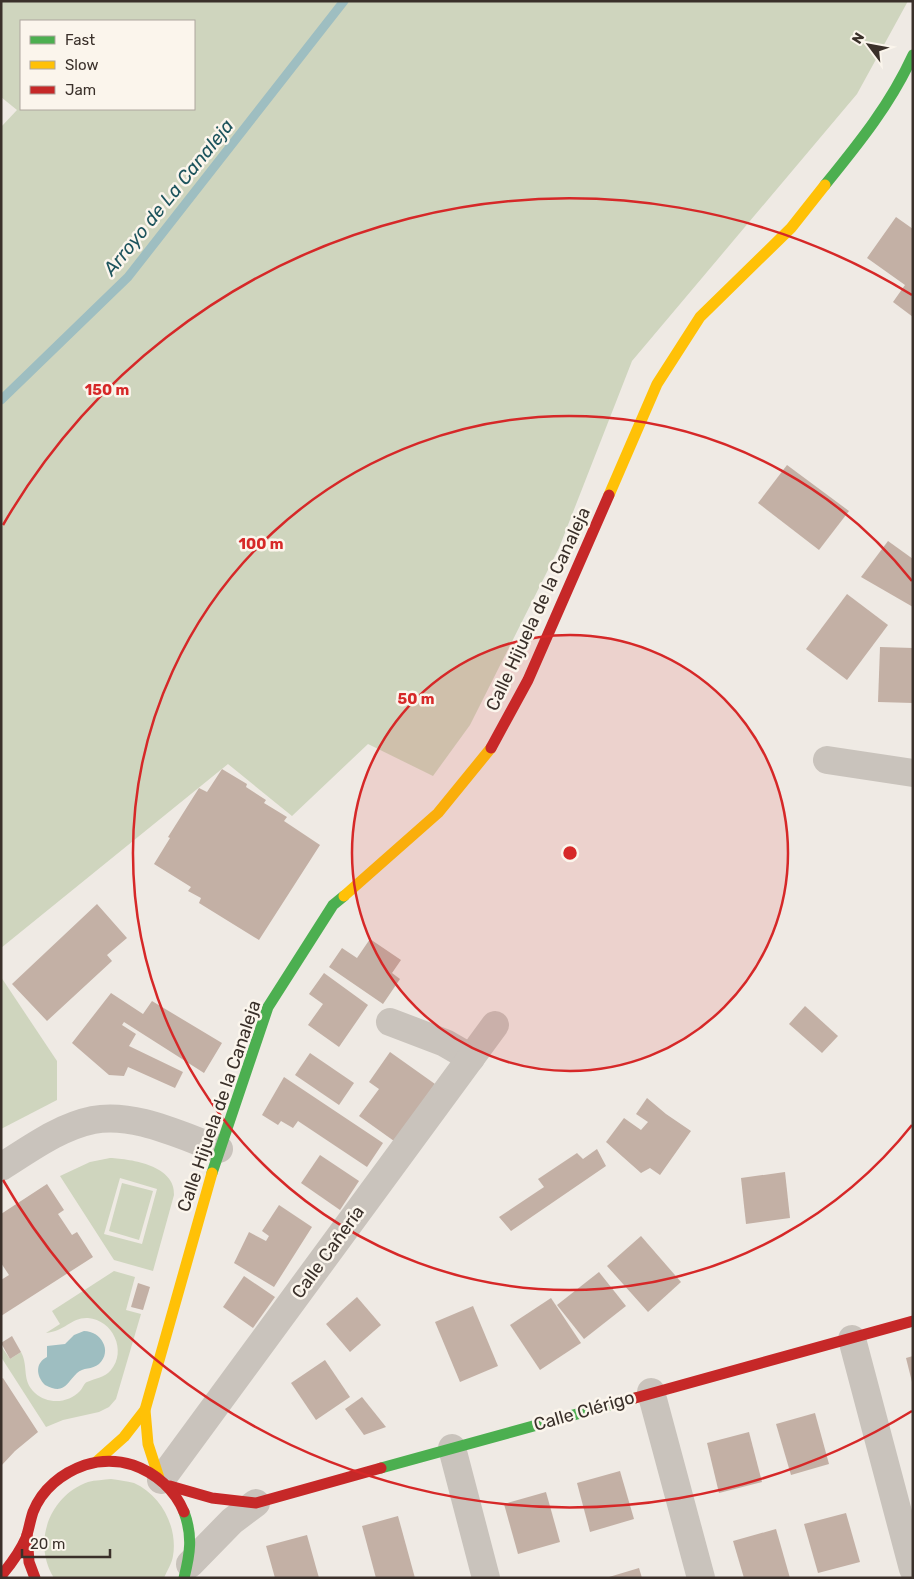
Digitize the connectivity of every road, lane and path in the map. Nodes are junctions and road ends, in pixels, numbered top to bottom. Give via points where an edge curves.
1 (913, 56) edge
2 (827, 760) dead end
3 (913, 773) edge
4 (390, 1022) dead end
5 (495, 1025) dead end
6 (471, 1058) junction
7 (219, 1149) junction
8 (1, 1167) edge
9 (913, 1321) edge
10 (852, 1339) junction
11 (651, 1392) junction
12 (145, 1410) junction
13 (452, 1448) junction
14 (96, 1462) junction
15 (163, 1481) junction
16 (256, 1503) junction
17 (27, 1535) junction
18 (913, 1569) edge
19 (187, 1571) edge
20 (1, 1576) edge
21 (35, 1578) edge
22 (486, 1578) edge
23 (701, 1578) edge

1 - 7 street, Calle Hijuela de la Canaleja via 898,88 874,124 791,228 700,317 657,384 528,680 490,750 438,813 333,906 268,1007
2 - 3 street
4 - 6 street via 445,1043
5 - 6 street, Calle Cañería
6 - 15 street, Calle Cañería
7 - 8 street via 143,1124 94,1120 52,1136
7 - 12 street, Calle Hijuela de la Canaleja
9 - 10 street, Calle Clérigo
10 - 11 street, Calle Clérigo
10 - 18 street
11 - 13 street, Calle Clérigo
11 - 23 street
12 - 14 street, Calle Hijuela de la Canaleja via 124,1438
12 - 15 street, Calle Hijuela de la Canaleja via 148,1444
13 - 16 street, Calle Clérigo
13 - 22 street
14 - 15 street, Calle Hijuela de la Canaleja via 123,1462 148,1470
14 - 17 street, Calle Hijuela de la Canaleja via 70,1470 49,1487 34,1509
15 - 16 street, Calle Clérigo via 200,1497
15 - 19 street, Calle Hijuela de la Canaleja via 185,1509 192,1536
16 - 19 street, Calle Clérigo via 232,1521
17 - 20 street, Calle Hijuela de la Canaleja
17 - 21 street, Calle Hijuela de la Canaleja via 28,1562

